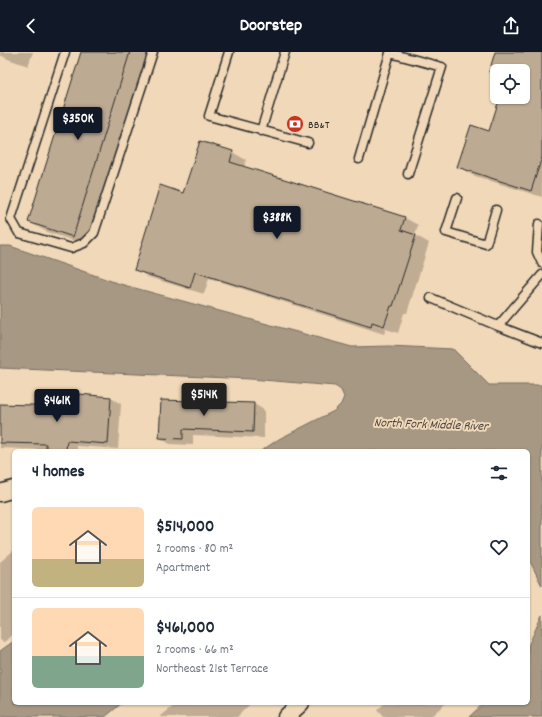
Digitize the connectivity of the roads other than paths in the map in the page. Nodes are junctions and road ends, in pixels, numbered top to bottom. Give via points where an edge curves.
1 (65, 52) edge
2 (153, 52) edge
3 (229, 52) edge
4 (285, 52) edge
5 (261, 131) junction
6 (308, 143) dead end
7 (359, 159) dead end
8 (408, 174) dead end
9 (457, 198) dead end
10 (496, 210) dead end
11 (539, 224) dead end
12 (542, 263) edge
13 (542, 275) edge
14 (431, 298) dead end
15 (498, 326) junction
16 (542, 343) edge
17 (12, 490) edge
18 (0, 493) edge
19 (299, 705) edge
20 (286, 717) edge

1 - 2 lane via 11,219 19,233 71,248 84,243 94,233
3 - 5 lane via 208,116
4 - 5 lane
5 - 6 lane
7 - 8 lane via 390,53 442,66
9 - 10 lane via 446,232 486,244
11 - 12 lane via 537,252
13 - 15 lane
14 - 15 lane
15 - 16 lane
17 - 18 street
19 - 20 street

